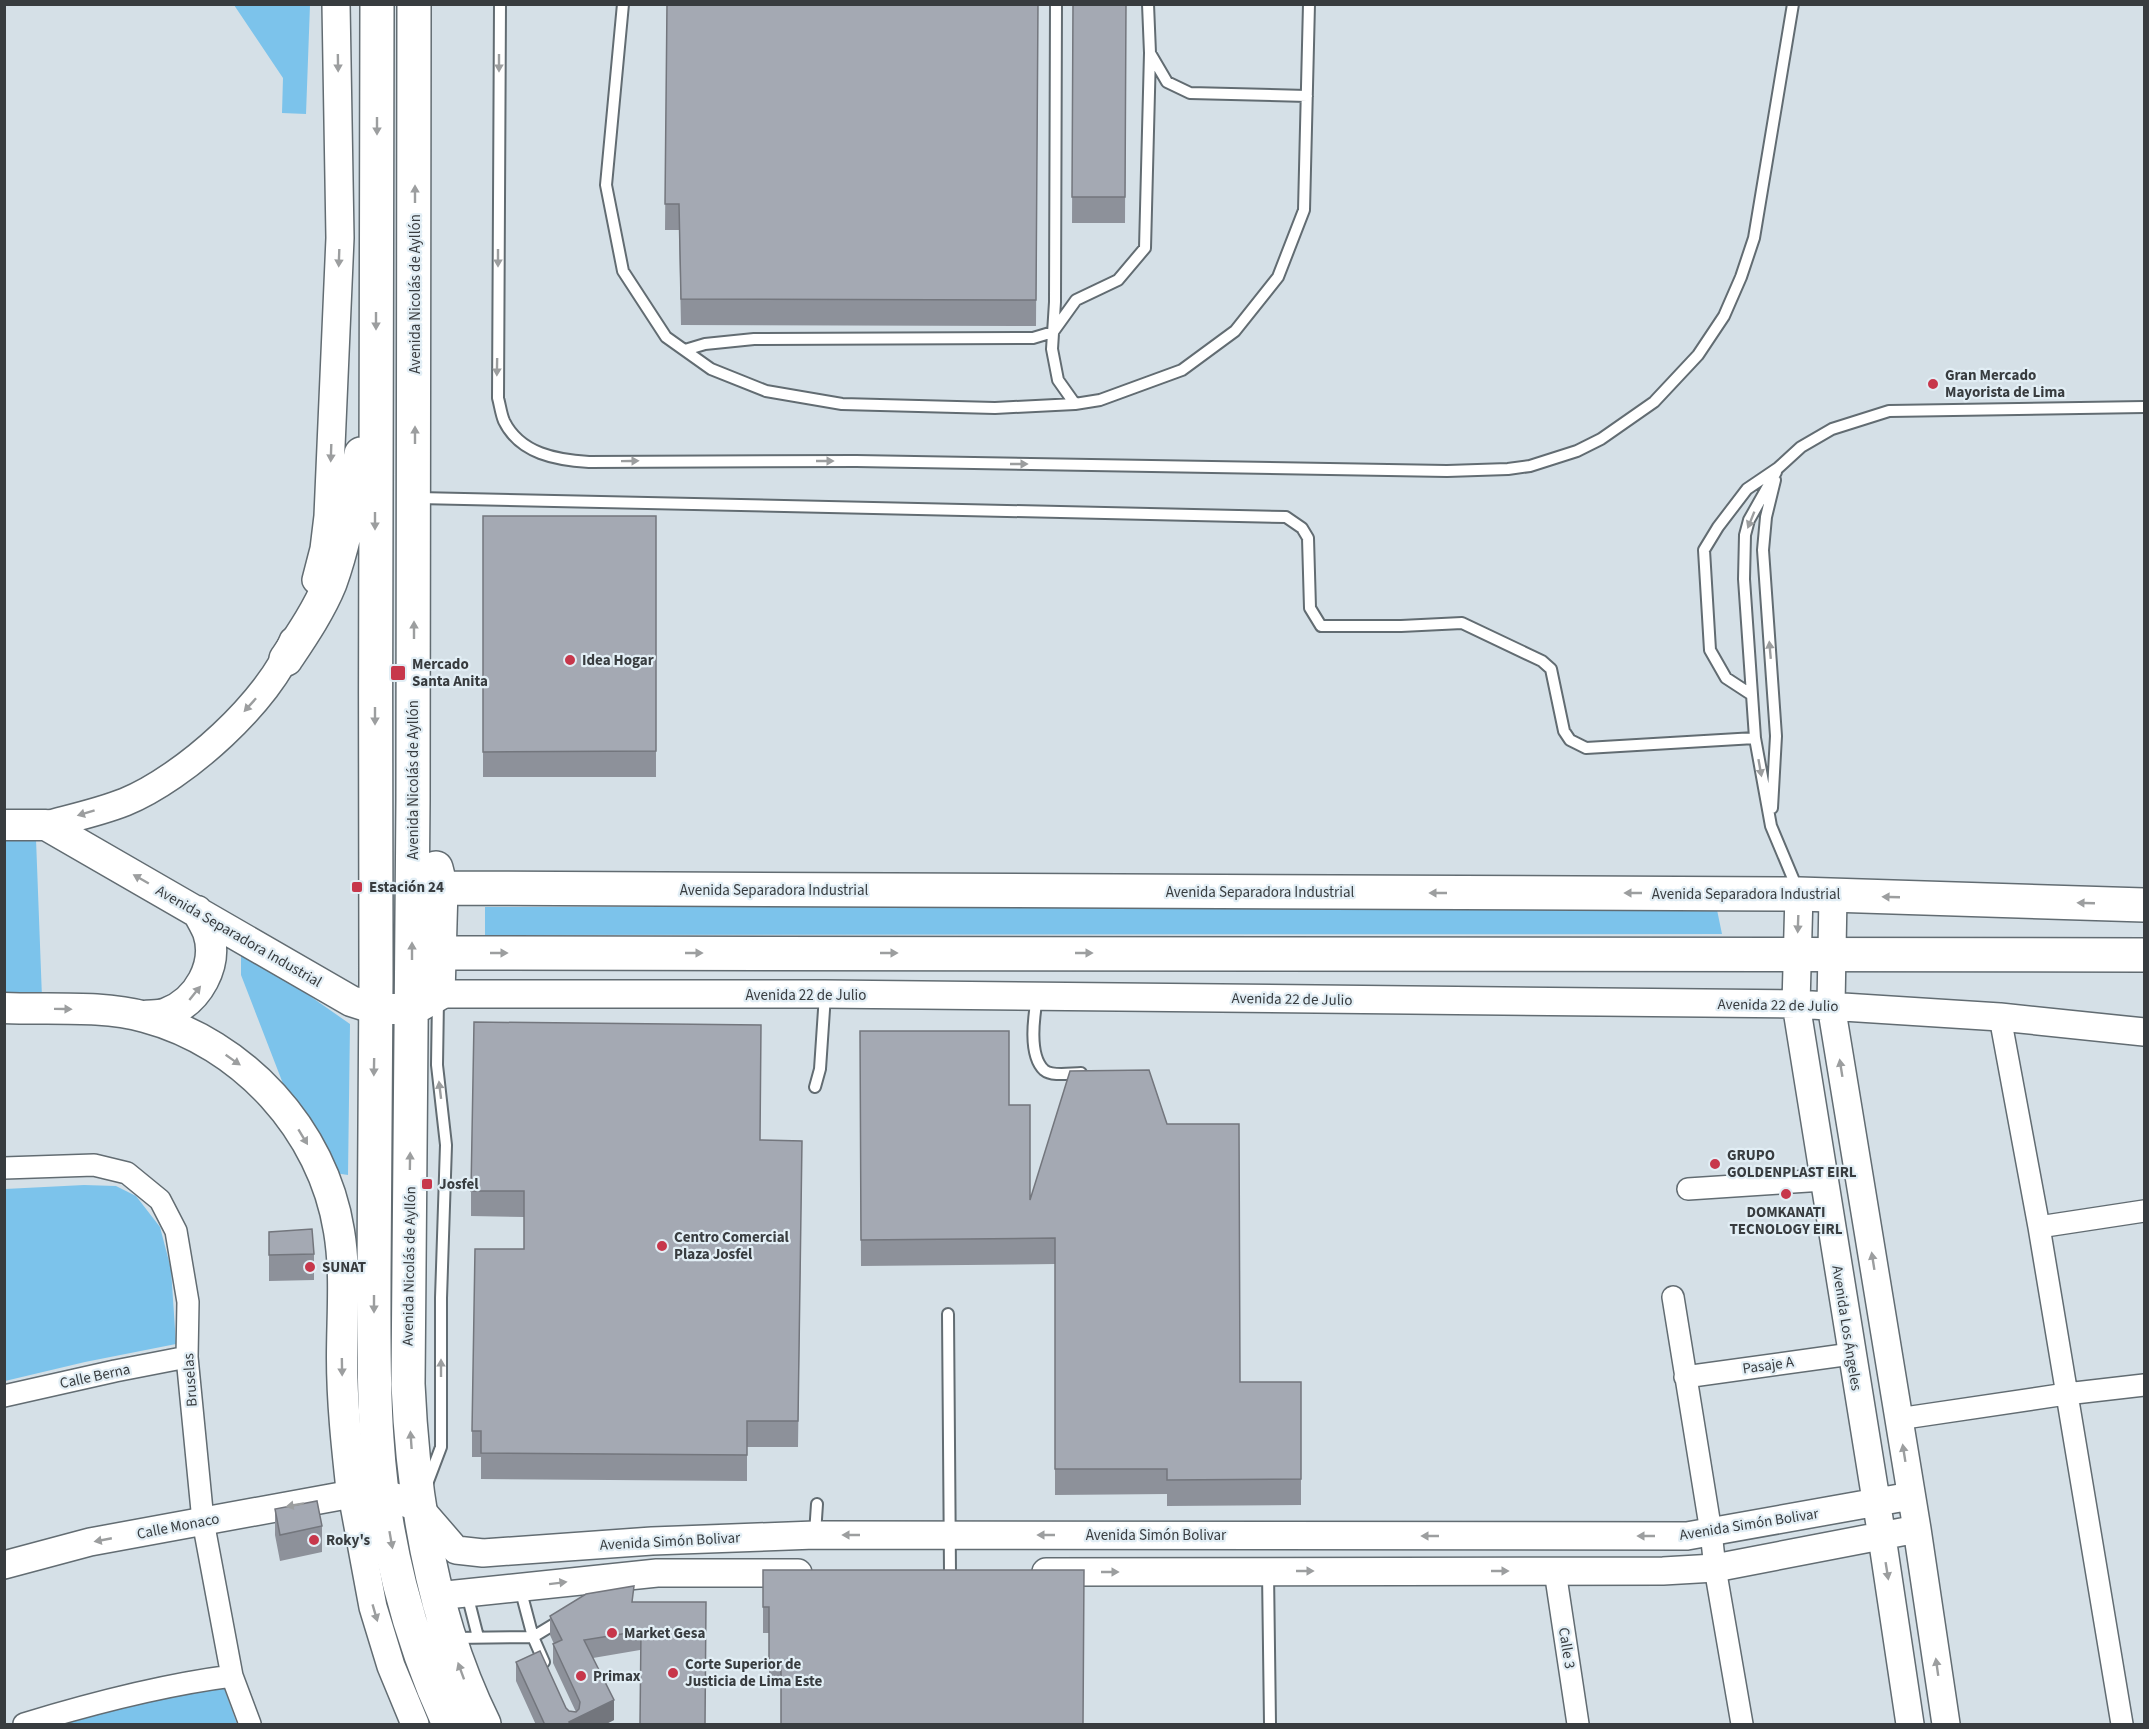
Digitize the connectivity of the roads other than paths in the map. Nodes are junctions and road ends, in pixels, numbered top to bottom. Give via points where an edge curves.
1 (336, 4) edge
2 (377, 4) edge
3 (414, 4) edge
4 (500, 4) edge
5 (623, 4) edge
6 (1056, 4) edge
7 (1148, 4) edge
8 (1309, 4) edge
9 (1793, 4) edge
10 (1150, 53) junction
11 (1307, 96) junction
12 (1053, 332) junction
13 (685, 350) junction
14 (376, 379) junction
15 (1075, 404) junction
16 (2145, 407) edge
17 (1778, 468) junction
18 (414, 498) junction
19 (286, 659) junction
20 (1752, 695) junction
21 (1755, 738) junction
22 (413, 800) junction
23 (4, 825) edge
24 (46, 825) junction
25 (1771, 826) junction
26 (441, 888) junction
27 (1799, 894) junction
28 (1833, 895) junction
29 (2145, 905) edge
30 (197, 911) junction
31 (440, 953) junction
32 (1797, 953) junction
33 (1832, 953) junction
34 (2145, 955) edge
35 (825, 994) junction
36 (1037, 996) junction
37 (425, 1002) junction
38 (1796, 1004) junction
39 (1831, 1005) junction
40 (4, 1008) edge
41 (376, 1008) junction
42 (144, 1016) junction
43 (2000, 1017) junction
44 (2145, 1032) edge
45 (1091, 1073) edge
46 (815, 1087) dead end
47 (4, 1168) edge
48 (1824, 1180) junction
49 (1688, 1189) dead end
50 (2145, 1211) edge
51 (2038, 1227) junction
52 (1673, 1297) dead end
53 (948, 1314) dead end
54 (1851, 1354) junction
55 (187, 1357) junction
56 (1685, 1377) junction
57 (2145, 1385) edge
58 (2066, 1394) junction
59 (4, 1396) edge
60 (1899, 1419) junction
61 (368, 1494) junction
62 (1911, 1496) junction
63 (1875, 1503) junction
64 (817, 1504) dead end
65 (418, 1506) junction
66 (203, 1521) junction
67 (1917, 1529) junction
68 (1711, 1532) junction
69 (950, 1534) junction
70 (815, 1535) junction
71 (1882, 1537) junction
72 (456, 1550) junction
73 (4, 1564) edge
74 (1715, 1568) junction
75 (1555, 1571) junction
76 (821, 1572) edge
77 (950, 1572) edge
78 (1021, 1572) edge
79 (1268, 1572) junction
80 (519, 1587) junction
81 (452, 1595) junction
82 (568, 1616) edge
83 (533, 1637) junction
84 (464, 1638) junction
85 (232, 1676) junction
86 (551, 1676) edge
87 (55, 1720) edge
88 (24, 1725) edge
89 (250, 1725) edge
90 (415, 1725) edge
91 (449, 1725) edge
92 (484, 1725) edge
93 (1270, 1725) edge
94 (1578, 1725) edge
95 (1742, 1725) edge
96 (1910, 1725) edge
97 (1946, 1725) edge
98 (2122, 1725) edge

1 -> 19 street via 340,238 328,516 315,583
2 -> 14 main road
18 -> 3 main road, Avenida Nicolás de Ayllón
4 -> 9 lane via 497,388 504,420 531,450 568,461 589,462 856,461 1436,471 1530,466 1577,451 1654,402 1698,355 1724,316 1754,238
5 - 13 lane via 606,185 623,272 666,337
6 - 12 lane
7 - 10 lane
8 - 11 lane
10 - 11 lane via 1167,82 1190,93
10 - 12 lane via 1145,249 1118,280 1076,300
11 - 15 lane via 1304,210 1278,277 1235,331 1182,370 1100,400
12 - 13 lane via 1033,338 754,339
12 - 15 lane via 1058,380
13 - 15 lane via 711,369 766,391 842,404 995,408
14 - 19 main road via 344,542 329,585
14 -> 41 main road
16 - 17 lane via 1888,411 1832,429 1801,447
17 -> 20 lane via 1749,520 1745,535
17 - 20 lane via 1747,489 1704,550 1710,650 1726,678
25 -> 17 lane via 1776,736 1763,550
18 - 21 lane via 1286,517 1302,528 1308,538 1310,608 1321,626 1462,623 1551,669 1564,731 1570,740 1586,748
22 -> 18 main road, Avenida Nicolás de Ayllón
19 -> 24 street via 218,740 178,773 125,801
20 - 21 lane
21 -> 25 lane
22 - 26 main road
37 -> 22 main road, Avenida Nicolás de Ayllón
23 - 24 main road, Avenida Separadora Industrial
30 -> 24 main road, Avenida Separadora Industrial
25 - 27 lane
27 -> 26 main road, Avenida Separadora Industrial
26 - 31 main road
27 - 28 main road, Avenida Separadora Industrial
27 -> 32 street, Avenida Los Ángeles
29 -> 28 main road, Avenida Separadora Industrial
28 - 33 street
30 - 41 main road, Avenida Separadora Industrial via 322,986
42 -> 30 main road via 166,1014 188,1002 204,982 211,958 208,933
31 -> 32 main road
31 - 37 main road
32 - 33 main road
32 - 38 street, Avenida Los Ángeles
33 - 34 main road
33 - 39 street
35 - 36 street, Avenida 22 de Julio
35 - 37 street, Avenida 22 de Julio
35 - 46 lane via 820,1069
36 - 38 street, Avenida 22 de Julio
36 - 45 lane via 1032,1031 1044,1070
37 - 41 main road, Avenida Separadora Industrial
65 -> 37 main road, Avenida Nicolás de Ayllón via 408,1384
38 - 39 street, Avenida 22 de Julio
38 - 48 street, Avenida Los Ángeles
39 - 43 street, Avenida 22 de Julio
60 -> 39 street
40 -> 42 main road via 94,1010
41 -> 61 main road via 377,1440
42 -> 61 main road via 170,1025 236,1061 268,1090 308,1145 328,1188 339,1228 343,1396
43 - 44 street, Avenida 22 de Julio
43 - 51 street
47 - 55 street, Bruselas via 94,1165 127,1173 160,1200 176,1231 188,1302
48 - 49 street
48 - 54 street, Avenida Los Ángeles
50 - 51 street
51 - 58 street
52 - 56 street
53 - 69 lane
54 - 56 street, Pasaje A
54 - 63 street, Avenida Los Ángeles
55 - 59 street, Calle Berna
55 - 66 street, Bruselas
56 - 68 street
57 - 58 street
58 - 60 street
58 - 98 street
62 -> 60 street
61 - 65 main road via 402,1499
61 -> 66 street, Calle Monaco
61 -> 90 street via 373,1607
61 -> 91 main road via 392,1549 419,1652
62 - 63 street, Avenida Simón Bolivar
62 - 67 street
63 - 68 street, Avenida Simón Bolivar
63 - 71 street, Avenida Los Ángeles
64 - 70 lane
65 - 72 street
65 - 81 main road, Avenida Nicolás de Ayllón
66 -> 73 street, Calle Monaco via 90,1542
66 - 85 street, Bruselas
67 - 71 street
97 -> 67 street
68 -> 69 street, Avenida Simón Bolivar via 1687,1536
68 - 74 street
69 -> 70 street, Avenida Simón Bolivar
69 - 77 lane
70 - 72 street, Avenida Simón Bolivar via 483,1552
71 - 74 street
71 -> 96 street, Avenida Los Ángeles
72 - 81 street
74 - 75 street
74 - 95 street
79 -> 75 street
75 - 94 street, Calle 3
80 -> 76 street, Avenida Simón Bolivar via 593,1584 657,1573
78 -> 79 street
79 - 93 lane
80 - 81 street, Avenida Simón Bolivar
80 - 83 lane
81 - 84 main road, Avenida Nicolás de Ayllón
82 - 83 lane
83 - 84 lane
83 - 86 lane
92 -> 84 main road, Avenida Nicolás de Ayllón via 471,1698
85 - 87 street via 99,1701
85 - 89 street, Bruselas
87 - 88 street

